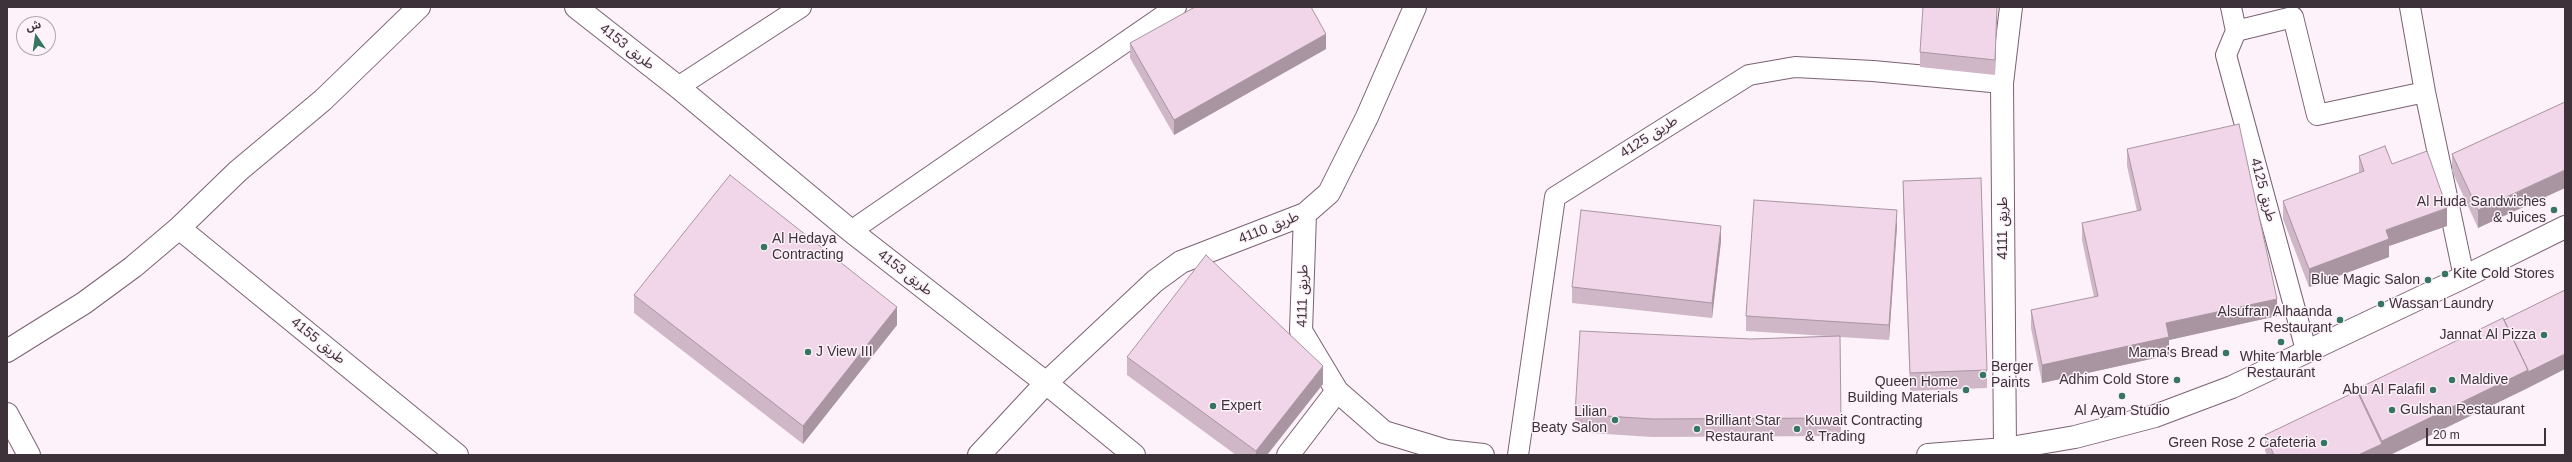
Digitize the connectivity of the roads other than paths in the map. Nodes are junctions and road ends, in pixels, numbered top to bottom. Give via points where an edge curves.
1 (419, 7) edge
2 (576, 7) edge
3 (801, 7) edge
4 (1176, 7) edge
5 (1415, 7) edge
6 (2011, 7) edge
7 (2230, 7) edge
8 (2410, 7) edge
9 (2236, 31) junction
10 (2002, 83) junction
11 (678, 87) junction
12 (2425, 92) junction
13 (1305, 214) junction
14 (2565, 227) edge
15 (179, 228) junction
16 (851, 231) junction
17 (2464, 277) junction
18 (2306, 350) junction
19 (7, 351) edge
20 (1046, 383) junction
21 (1338, 391) junction
22 (7, 414) edge
23 (2076, 446) edge
24 (2006, 452) edge
25 (1445, 453) edge
26 (29, 455) edge
27 (457, 455) edge
28 (979, 455) edge
29 (1134, 455) edge
30 (1288, 455) edge
31 (1483, 455) edge
32 (1518, 455) edge
33 (1928, 455) edge

1 - 15 street via 324,100 238,171
2 - 11 street, طريق 4153
3 - 11 lane
4 - 16 lane
5 - 13 street, طريق 4110 via 1341,172 1329,193
6 - 10 street, طريق 4111
7 - 9 lane
8 - 12 lane
9 - 12 lane via 2293,18 2317,115
9 - 18 lane, طريق 4125 via 2226,55
10 - 24 street, طريق 4111
10 - 32 lane, طريق 4125 via 1873,71 1795,67 1749,75 1555,197
11 - 16 street, طريق 4153
12 - 17 lane
13 - 20 street, طريق 4110 via 1181,262 1155,281
13 - 21 street, طريق 4111 via 1301,331
14 - 17 street
15 - 19 street via 133,267 84,303
15 - 27 street, طريق 4155
16 - 20 street, طريق 4153
17 - 18 street
18 - 23 street via 2225,390
20 - 28 street, طريق 4110
20 - 29 street, طريق 4153
21 - 25 street, طريق 4111 via 1384,432
21 - 30 street
22 - 26 street
23 - 24 street
24 - 33 street
25 - 31 street, طريق 4111

